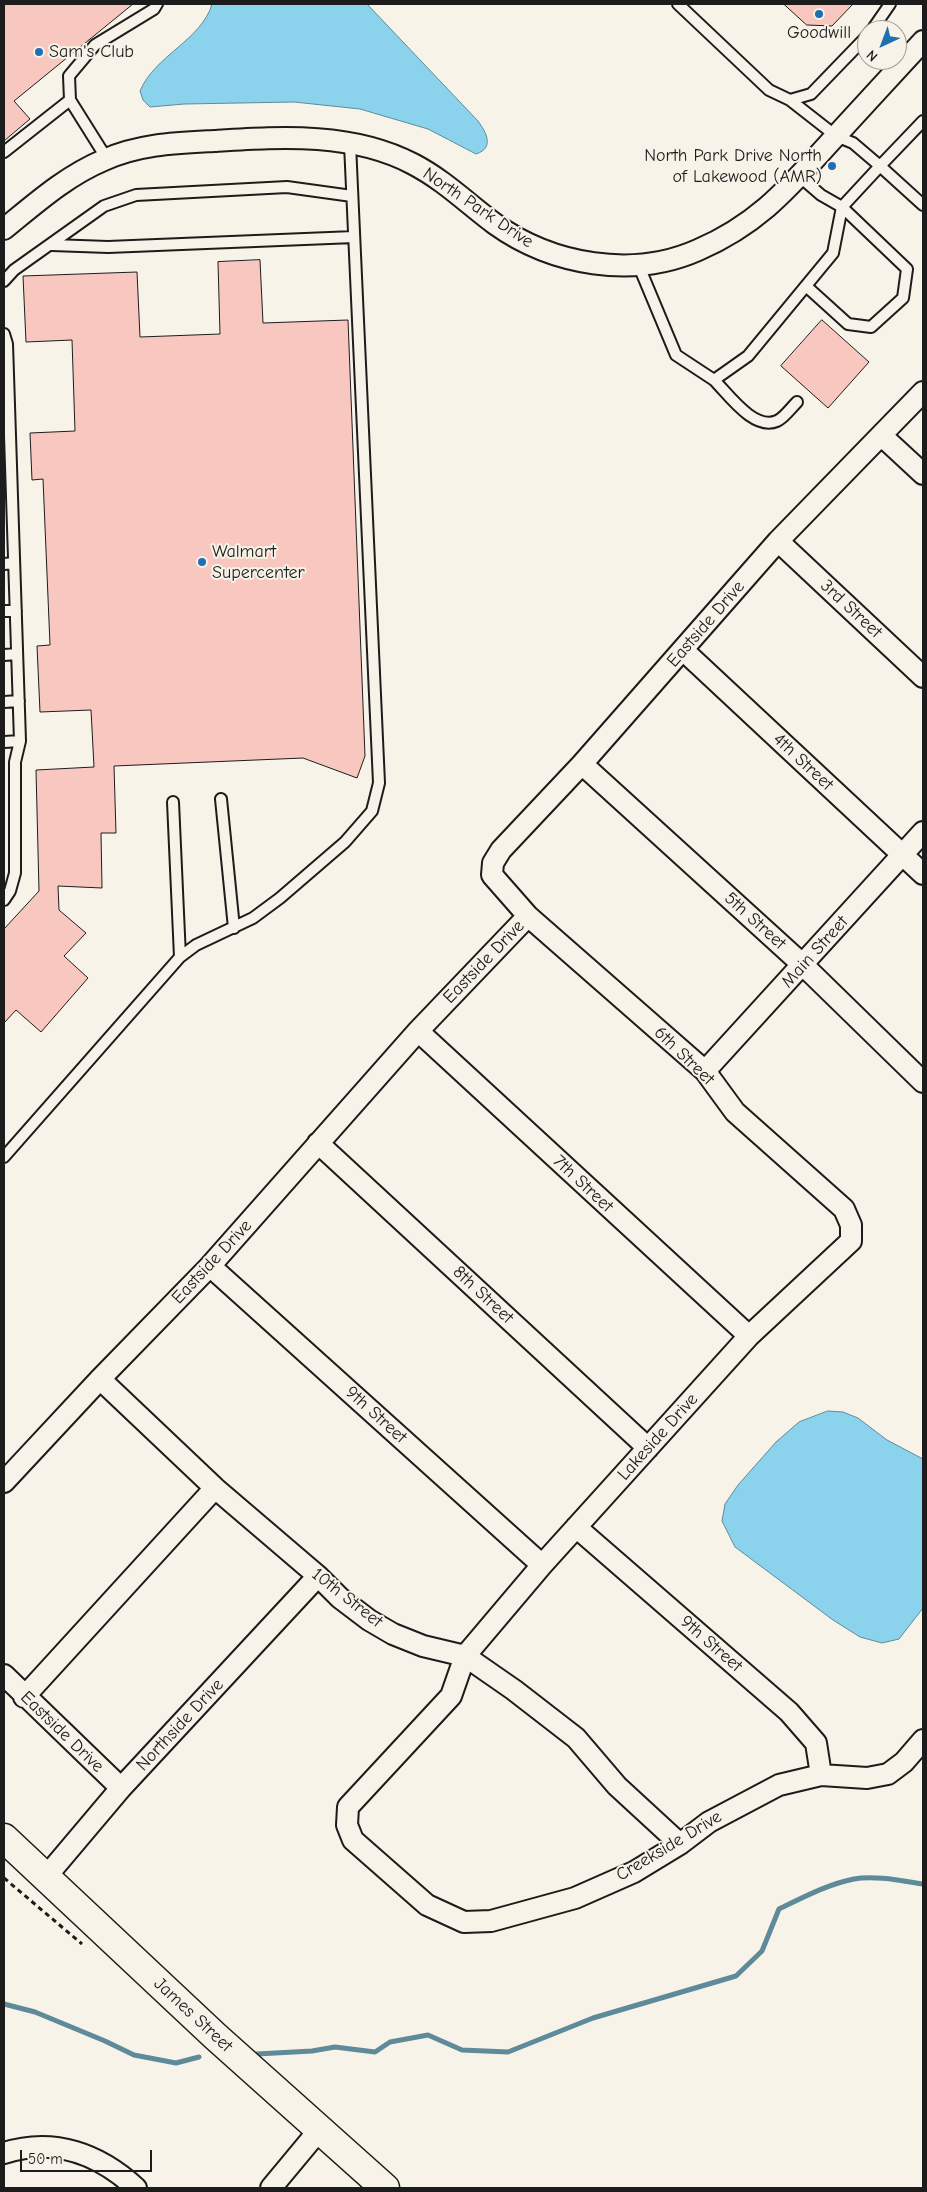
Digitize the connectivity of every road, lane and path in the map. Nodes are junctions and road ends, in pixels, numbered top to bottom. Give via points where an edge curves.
1 (157, 4) edge
2 (678, 4) edge
3 (890, 4) edge
4 (879, 20) edge
5 (923, 41) edge
6 (857, 46) edge
7 (70, 100) junction
8 (790, 100) junction
9 (923, 121) edge
10 (836, 136) junction
11 (350, 144) junction
12 (4, 152) edge
13 (107, 159) junction
14 (880, 166) junction
15 (799, 176) junction
16 (352, 196) junction
17 (923, 205) edge
18 (842, 207) junction
19 (4, 229) edge
20 (354, 237) junction
21 (52, 245) junction
22 (638, 264) junction
23 (4, 281) edge
24 (806, 286) junction
25 (4, 334) edge
26 (714, 380) junction
27 (5, 384) edge
28 (923, 392) edge
29 (797, 402) dead end
30 (6, 429) edge
31 (882, 436) junction
32 (8, 474) edge
33 (923, 474) edge
34 (8, 520) edge
35 (778, 541) junction
36 (9, 564) edge
37 (4, 611) edge
38 (16, 611) junction
39 (683, 650) junction
40 (17, 654) junction
41 (4, 655) edge
42 (923, 677) edge
43 (19, 701) junction
44 (4, 702) edge
45 (20, 741) junction
46 (4, 742) edge
47 (582, 764) junction
48 (9, 788) edge
49 (221, 799) dead end
50 (173, 802) dead end
51 (9, 826) edge
52 (923, 832) edge
53 (902, 855) junction
54 (923, 874) edge
55 (4, 900) edge
56 (528, 916) junction
57 (234, 928) junction
58 (180, 956) junction
59 (803, 965) junction
60 (418, 1031) junction
61 (705, 1071) junction
62 (923, 1082) edge
63 (318, 1143) junction
64 (4, 1157) edge
65 (851, 1225) joint
66 (210, 1266) junction
67 (749, 1336) junction
68 (100, 1378) junction
69 (648, 1448) junction
70 (4, 1482) edge
71 (214, 1488) junction
72 (576, 1527) junction
73 (542, 1565) junction
74 (318, 1576) junction
75 (466, 1656) junction
76 (4, 1675) edge
77 (24, 1697) junction
78 (923, 1740) edge
79 (821, 1775) junction
80 (121, 1788) junction
81 (4, 1838) edge
82 (680, 1844) junction
83 (46, 1878) junction
84 (320, 2129) junction
85 (4, 2154) edge
86 (136, 2188) edge
87 (270, 2188) edge
88 (385, 2188) edge

1 - 7 lane via 154,9 95,45 69,76
2 - 8 lane via 769,90
3 - 4 lane
5 - 10 street, North Park Drive
6 - 8 lane via 811,94
7 - 12 lane
7 - 13 lane
8 - 10 lane
9 - 14 lane
10 - 14 lane via 853,143
10 - 15 street, North Park Drive
11 - 13 street, North Park Drive via 283,137 163,144 132,149
11 - 16 lane
11 - 22 street, North Park Drive via 411,163 441,181 496,224 545,252 572,260
13 - 19 street, North Park Drive via 59,185
14 - 17 lane
14 - 18 lane
15 - 18 lane via 821,195
15 - 22 street, North Park Drive via 761,214 718,241 696,252
16 - 20 lane
16 - 21 lane via 287,187 136,195 104,206
18 - 24 lane via 832,253
18 - 24 lane via 907,269 902,298 871,327 848,324
20 - 21 lane via 108,247
20 - 57 lane via 379,783 372,811 345,842 280,898
21 - 23 lane via 14,270
22 - 26 lane via 676,355
24 - 26 lane via 748,356
25 - 27 lane via 7,344
26 - 29 lane via 752,418 764,424 778,421
27 - 30 lane
28 - 31 street, Eastside Drive
30 - 32 lane
31 - 33 street
31 - 35 street, Eastside Drive
32 - 34 lane
34 - 36 lane
35 - 39 street, Eastside Drive
35 - 42 street, 3rd Street
36 - 38 lane
37 - 38 lane
38 - 40 lane
39 - 47 street, Eastside Drive
39 - 53 street, 4th Street
40 - 41 lane
40 - 43 lane
43 - 44 lane
43 - 45 lane
45 - 46 lane
45 - 48 lane
47 - 56 street, Eastside Drive via 501,850 493,863 492,876
47 - 59 street, 5th Street
48 - 51 lane
49 - 57 lane
50 - 58 lane
51 - 55 lane via 15,873
52 - 53 street, Main Street
53 - 54 street, 4th Street
53 - 59 street, Main Street
56 - 60 street, Eastside Drive
56 - 61 street, 6th Street
57 - 58 lane
58 - 64 lane
59 - 61 street, Main Street
59 - 62 street, 5th Street
60 - 63 street, Eastside Drive
60 - 67 street, 7th Street
61 - 65 street, 6th Street via 735,1112 844,1209
63 - 66 street, Eastside Drive
63 - 69 street, 8th Street
65 - 67 street, Lakeside Drive via 851,1242
66 - 68 street, Eastside Drive
66 - 73 street, 9th Street
67 - 69 street, Lakeside Drive
68 - 70 street, Eastside Drive
68 - 71 street, 10th Street
69 - 72 street, Lakeside Drive
71 - 74 street, 10th Street
71 - 77 street
72 - 73 street, Lakeside Drive
72 - 79 street, 9th Street via 790,1712 816,1743
73 - 75 street, Lakeside Drive
74 - 75 street, 10th Street via 340,1598 393,1634 423,1646
74 - 80 street, Northside Drive
75 - 82 street, 10th Street via 576,1738 617,1786
75 - 82 street, Creekside Drive via 451,1696 348,1807 347,1825 360,1847 427,1905 464,1922 491,1921 575,1898 634,1872
76 - 77 street, Eastside Drive
77 - 80 street, Eastside Drive
78 - 79 street, Creekside Drive via 904,1762 888,1774 867,1778
79 - 82 street, Creekside Drive via 779,1785 709,1822
80 - 83 street, Northside Drive
81 - 83 street, James Street
83 - 84 street, James Street
84 - 87 street
84 - 88 street, James Street
85 - 86 street via 41,2147 74,2150 102,2161

